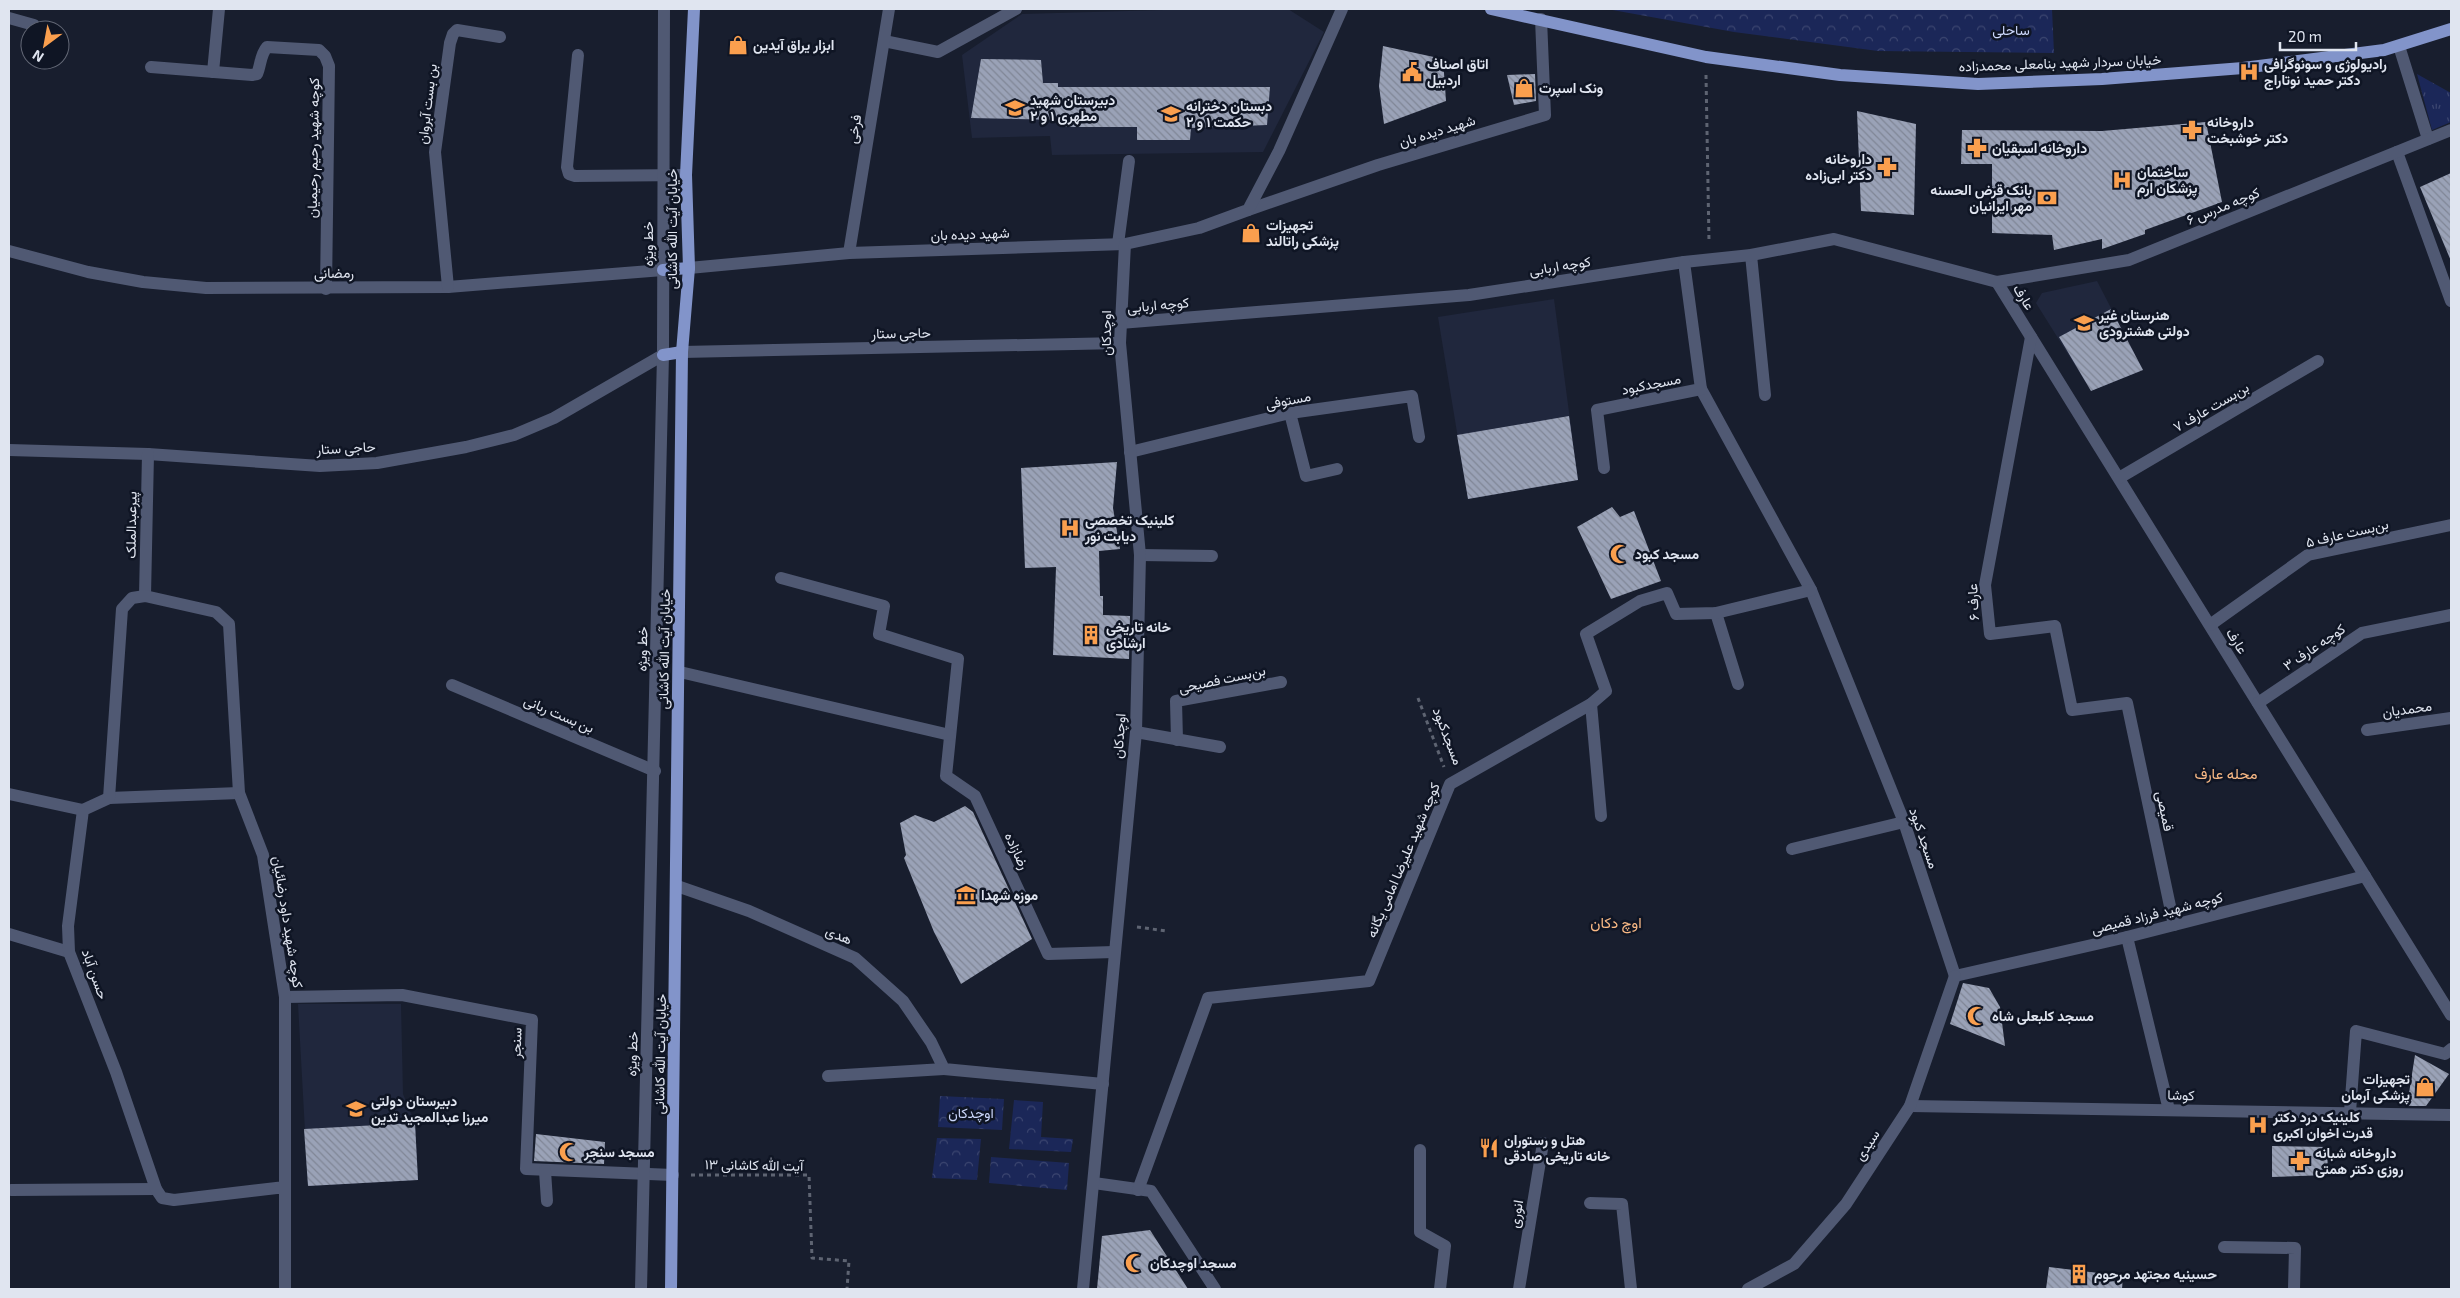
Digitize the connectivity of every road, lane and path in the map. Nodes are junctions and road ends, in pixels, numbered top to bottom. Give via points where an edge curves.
1 (219, 9) edge
2 (664, 9) edge
3 (694, 9) edge
4 (889, 9) edge
5 (1016, 9) edge
6 (1492, 9) edge
7 (1339, 10) edge
8 (1542, 19) junction
9 (2451, 29) edge
10 (500, 37) dead end
11 (884, 41) junction
12 (2399, 46) junction
13 (578, 55) dead end
14 (1706, 57) junction
15 (151, 67) dead end
16 (213, 72) junction
17 (2451, 130) edge
18 (2428, 139) junction
19 (2397, 152) junction
20 (1129, 161) dead end
21 (686, 175) junction
22 (663, 176) junction
23 (1248, 210) junction
24 (1122, 244) junction
25 (9, 251) edge
26 (849, 253) junction
27 (1751, 255) junction
28 (1709, 259) junction
29 (1684, 262) junction
30 (689, 268) junction
31 (663, 270) junction
32 (1997, 282) junction
33 (448, 287) junction
34 (326, 289) junction
35 (2451, 301) edge
36 (1120, 323) junction
37 (2032, 337) junction
38 (1120, 343) junction
39 (682, 352) junction
40 (663, 355) junction
41 (2318, 361) dead end
42 (1701, 389) junction
43 (1765, 395) dead end
44 (1290, 413) junction
45 (1419, 437) dead end
46 (9, 450) edge
47 (1130, 452) junction
48 (148, 454) junction
49 (1604, 468) dead end
50 (1337, 469) dead end
51 (2118, 478) junction
52 (2451, 525) edge
53 (1140, 555) junction
54 (1212, 556) dead end
55 (781, 578) dead end
56 (1811, 590) junction
57 (145, 596) junction
58 (1716, 613) junction
59 (2451, 615) edge
60 (2210, 625) junction
61 (680, 672) junction
62 (1281, 682) dead end
63 (1738, 684) dead end
64 (452, 685) dead end
65 (1418, 698) dead end
66 (2127, 703) joint
67 (2258, 703) junction
68 (1591, 704) junction
69 (2451, 718) edge
70 (2367, 730) dead end
71 (1136, 732) junction
72 (950, 736) junction
73 (1177, 740) junction
74 (1220, 746) dead end
75 (655, 772) junction
76 (1450, 784) junction
77 (239, 793) junction
78 (9, 794) edge
79 (109, 798) junction
80 (83, 810) junction
81 (1601, 816) dead end
82 (1904, 822) junction
83 (1792, 849) dead end
84 (2365, 876) junction
85 (677, 886) junction
86 (1117, 924) junction
87 (2174, 925) junction
88 (1167, 931) dead end
89 (9, 934) edge
90 (2127, 937) junction
91 (69, 952) junction
92 (1114, 952) junction
93 (1955, 976) junction
94 (285, 997) junction
95 (2451, 1016) edge
96 (2451, 1048) edge
97 (944, 1069) junction
98 (828, 1076) dead end
99 (1103, 1084) junction
100 (1910, 1106) junction
101 (2169, 1110) junction
102 (2350, 1112) junction
103 (2451, 1115) edge
104 (1543, 1143) dead end
105 (1420, 1150) dead end
106 (545, 1171) junction
107 (644, 1175) junction
108 (673, 1175) junction
109 (1094, 1183) junction
110 (285, 1188) junction
111 (156, 1189) junction
112 (12, 1190) dead end
113 (1138, 1190) junction
114 (547, 1201) dead end
115 (1590, 1203) dead end
116 (2224, 1247) dead end
117 (285, 1289) edge
118 (641, 1289) edge
119 (671, 1289) edge
120 (847, 1289) edge
121 (1083, 1289) edge
122 (1215, 1289) edge
123 (1440, 1289) edge
124 (1519, 1289) edge
125 (1631, 1289) edge
126 (1748, 1289) edge
127 (2294, 1289) edge

1 - 16 street
2 - 22 street, خط ویژه
3 - 21 main road, خیابان آیت الله کاشانی
4 - 11 street, فرخی
5 - 11 street via 938,52
6 - 8 main road, خیابان سردار شهید بنامعلی محمدزاده
7 - 23 street via 1280,151
8 - 14 main road, خیابان سردار شهید بنامعلی محمدزاده
8 - 23 street, شهید دیده بان via 1545,115 1378,165
9 - 12 main road, خیابان سردار شهید بنامعلی محمدزاده
10 - 33 street, بن بست آبروان via 457,30 450,43 435,152
11 - 26 street, فرخی
12 - 14 main road, خیابان سردار شهید بنامعلی محمدزاده via 2243,68 1978,84 1840,75
12 - 18 street
13 - 22 street via 567,167 569,174
14 - 28 path
15 - 16 street
16 - 34 street, کوچه شهید رحیم رحیمیان via 257,74 263,51 272,46 319,50 325,56 329,66
17 - 18 street, کوچه مدرس ۶
18 - 19 street, کوچه مدرس ۶
19 - 32 street, کوچه مدرس ۶ via 2129,260
19 - 35 street
20 - 24 street, اوچدکان
21 - 22 street
21 - 30 main road, خیابان آیت الله کاشانی
22 - 31 street, خط ویژه
23 - 24 street, شهید دیده بان via 1199,228
24 - 26 street, شهید دیده بان
24 - 36 street, اوچدکان
25 - 34 street, رمضانی via 88,272 143,282 206,288
26 - 30 street, شهید دیده بان
27 - 28 street, کوچه اربابی
27 - 32 street, کوچه اربابی via 1834,239
27 - 43 street
28 - 29 street, کوچه اربابی
29 - 36 street, کوچه اربابی via 1469,295
29 - 42 street, مسجدکبود
30 - 31 main road
30 - 39 main road, خیابان آیت الله کاشانی
31 - 33 street, رمضانی
31 - 40 street, خط ویژه
32 - 37 street, عارف
33 - 34 street, رمضانی
36 - 38 street, اوچدکان
37 - 51 street, عارف
37 - 66 street, عارف ۶ via 1985,585 1990,634 2055,626 2072,710
38 - 39 street, حاجی ستار
38 - 47 street, اوچدکان
39 - 40 main road
39 - 61 main road, خیابان آیت الله کاشانی
40 - 48 street, حاجی ستار via 554,418 514,435 466,447 377,463 320,466
40 - 75 street, خط ویژه
41 - 51 street, بن‌بست عارف ۷
42 - 49 street, مسجدکبود via 1597,410
42 - 56 street, مسجد کبود
44 - 45 street, مستوفی via 1412,396
44 - 47 street, مستوفی
44 - 50 street via 1306,476
46 - 48 street, حاجی ستار
47 - 53 street, اوچدکان
48 - 57 street, پیرعبدالملک
51 - 60 street, عارف
52 - 60 street, بن‌بست عارف ۵ via 2308,555
53 - 54 street
53 - 71 street, اوچدکان
55 - 72 street, رضازاده via 884,606 879,634 958,659
56 - 58 street, کوچه شهید علیرضا امامی یگانه
56 - 82 street, مسجد کبود
57 - 77 street, کوچه شهید داود رضائیان via 216,612 228,624
57 - 79 street via 132,598 122,610
58 - 63 street
58 - 68 street, کوچه شهید علیرضا امامی یگانه via 1676,614 1666,593 1640,602 1586,634 1606,691
59 - 67 street, کوچه عارف ۳ via 2362,633
60 - 67 street, عارف
61 - 72 street
61 - 85 main road, خیابان آیت الله کاشانی
62 - 73 street, بن‌بست فصیحی via 1176,701
64 - 75 street, بن بست ربانی
65 - 76 path, مسجدکبود
66 - 87 street, قمیصی
67 - 84 street, عارف
68 - 76 street, کوچه شهید علیرضا امامی یگانه
68 - 81 street
69 - 70 street, محمدیان
71 - 73 street
71 - 86 street, اوچدکان
72 - 92 street, رضازاده via 946,776 975,796 1048,954
73 - 74 street
75 - 107 street, خط ویژه
76 - 113 street, کوچه شهید علیرضا امامی یگانه via 1369,981 1208,998
77 - 79 street
77 - 94 street, کوچه شهید داود رضائیان via 263,855
78 - 80 street
79 - 80 street
80 - 91 street, حسن آباد via 68,926
82 - 83 street
82 - 93 street, مسجد کبود
84 - 87 street, کوچه شهید فرزاد قمیصی
84 - 95 street, عارف
85 - 97 street, هدی via 749,911 855,958 903,1001 931,1042
85 - 108 main road, خیابان آیت الله کاشانی
86 - 88 path
86 - 92 street, اوچدکان
87 - 90 street, کوچه شهید فرزاد قمیصی
89 - 91 street
90 - 93 street, کوچه شهید فرزاد قمیصی
90 - 101 street
91 - 111 street, حسن آباد via 116,1072
92 - 99 street, اوچدکان
93 - 100 street, سیدی
94 - 106 street, سنجر via 402,995 532,1020 526,1170
94 - 110 street, کوچه شهید داود رضائیان
96 - 102 street via 2445,1054 2356,1031
97 - 98 street
97 - 99 street
99 - 109 street, اوچدکان
100 - 101 street, کوشا
100 - 126 street, سیدی via 1846,1204 1794,1264
101 - 102 street, کوشا
102 - 103 street, کوشا
104 - 124 street, انوری
105 - 123 street via 1420,1232 1445,1246
106 - 107 street, سنجر
106 - 114 street
107 - 108 street, سنجر
107 - 118 street, خط ویژه
108 - 119 main road, خیابان آیت الله کاشانی
108 - 120 path, آیت الله کاشانی ۱۳ via 809,1175 812,1258 849,1261
109 - 113 street
109 - 121 street, اوچدکان
110 - 111 street via 174,1200 162,1198
110 - 117 street, کوچه شهید داود رضائیان
111 - 112 street
113 - 122 street via 1150,1191
115 - 125 street via 1622,1204
116 - 127 street via 2295,1248

